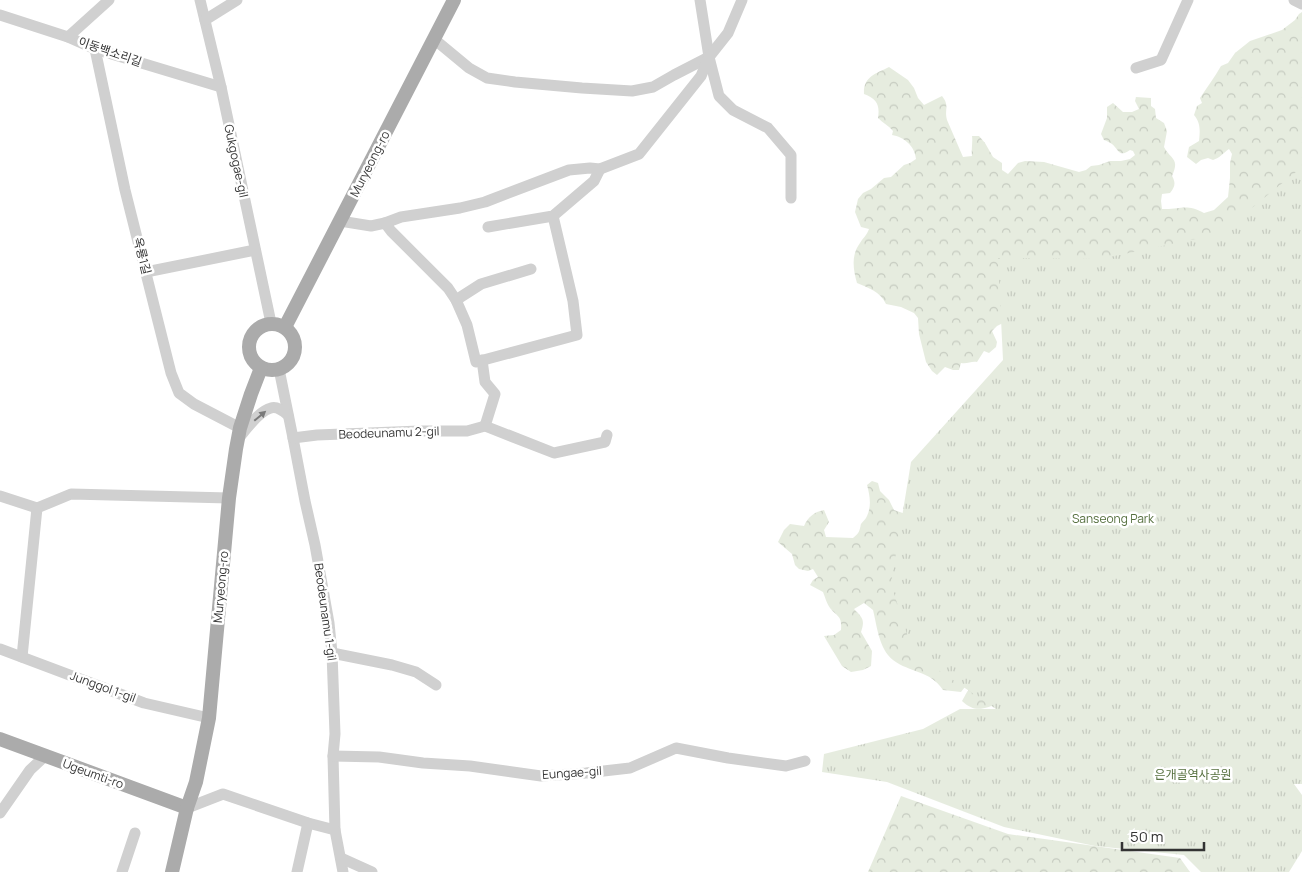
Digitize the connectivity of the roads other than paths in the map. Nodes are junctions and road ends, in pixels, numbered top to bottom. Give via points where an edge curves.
1 (109, 0) edge
2 (200, 0) edge
3 (237, 0) edge
4 (454, 0) edge
5 (700, 0) edge
6 (742, 0) edge
7 (1188, 0) edge
8 (1294, 0) edge
9 (1302, 4) edge
10 (0, 15) edge
11 (205, 20) junction
12 (68, 37) junction
13 (434, 39) junction
14 (95, 49) junction
15 (709, 57) junction
16 (1136, 68) dead end
17 (220, 87) junction
18 (600, 169) junction
19 (791, 198) dead end
20 (553, 216) junction
21 (340, 221) junction
22 (385, 223) junction
23 (488, 227) dead end
24 (255, 250) junction
25 (531, 269) dead end
26 (146, 272) junction
27 (456, 300) junction
28 (271, 323) junction
29 (285, 327) junction
30 (482, 360) junction
31 (261, 368) junction
32 (278, 369) junction
33 (288, 415) junction
34 (485, 426) junction
35 (239, 434) junction
36 (606, 435) dead end
37 (293, 438) junction
38 (0, 496) edge
39 (229, 498) junction
40 (37, 508) junction
41 (0, 649) edge
42 (332, 653) junction
43 (22, 657) junction
44 (436, 686) dead end
45 (208, 718) junction
46 (0, 738) edge
47 (45, 756) junction
48 (333, 756) junction
49 (805, 761) dead end
50 (4, 801) edge
51 (187, 808) junction
52 (0, 813) edge
53 (308, 823) junction
54 (335, 830) junction
55 (136, 833) dead end
56 (340, 858) junction
57 (122, 872) edge
58 (172, 872) edge
59 (297, 872) edge
60 (343, 872) edge
61 (372, 872) edge

1 - 12 street
2 - 11 street, Gukgogae-gil
3 - 11 street
4 - 13 main road, Muryeong-ro
5 - 15 street
6 - 15 street via 728,33
7 - 16 street via 1161,60
8 - 9 street
10 - 12 street, 이동백소리길
11 - 17 street, Gukgogae-gil
12 - 14 street, 이동백소리길
13 - 15 street via 469,68 487,78 582,88 632,91 653,88
13 - 21 main road, Muryeong-ro
14 - 17 street, 이동백소리길
14 - 26 street, 옥룡1길
15 - 18 street via 701,76 639,154
15 - 19 street via 719,96 733,110 768,128 791,155
17 - 24 street, Gukgogae-gil
18 - 20 street via 594,181
18 - 22 street via 569,170 485,202 401,217
20 - 23 street
20 - 30 street via 573,301 577,335
21 - 22 street via 371,226
21 - 29 main road, Muryeong-ro
22 - 27 street
24 - 26 street
24 - 28 street, Gukgogae-gil
25 - 27 street via 481,284
26 - 35 street, 옥룡1길 via 179,393
27 - 30 street via 476,362
28 - 29 main road
28 - 31 main road via 257,329 249,342 250,357
29 - 32 main road via 294,339 294,354 285,366
30 - 34 street via 485,382 495,394
31 - 32 main road
31 - 35 main road, Muryeong-ro
32 - 33 street, Beodeunamu 1-gil
35 -> 33 street via 271,408 281,409
33 - 37 street, Beodeunamu 1-gil
34 - 36 street via 554,453 605,442
34 - 37 street, Beodeunamu 2-gil via 467,431
35 - 39 main road, Muryeong-ro
37 - 42 street, Beodeunamu 1-gil via 315,545
38 - 40 street
39 - 40 street via 71,494
39 - 45 main road, Muryeong-ro
40 - 43 street
41 - 43 street, Junggol 1-gil
42 - 44 street via 416,672
42 - 48 street, Beodeunamu 1-gil
43 - 45 street, Junggol 1-gil via 144,703
45 - 51 main road, Muryeong-ro via 196,782
46 - 47 main road, Ugeumti-ro
47 - 50 street
47 - 51 main road, Ugeumti-ro
48 - 49 street, Eungae-gil via 379,757 541,776 630,768 676,748 786,766
48 - 54 street, Beodeunamu 1-gil
50 - 52 street
51 - 53 street via 223,794
51 - 58 main road, Muryeong-ro
53 - 54 street
53 - 59 street
54 - 56 street, Beodeunamu 1-gil
55 - 57 street
56 - 60 street, Beodeunamu 1-gil
56 - 61 street

